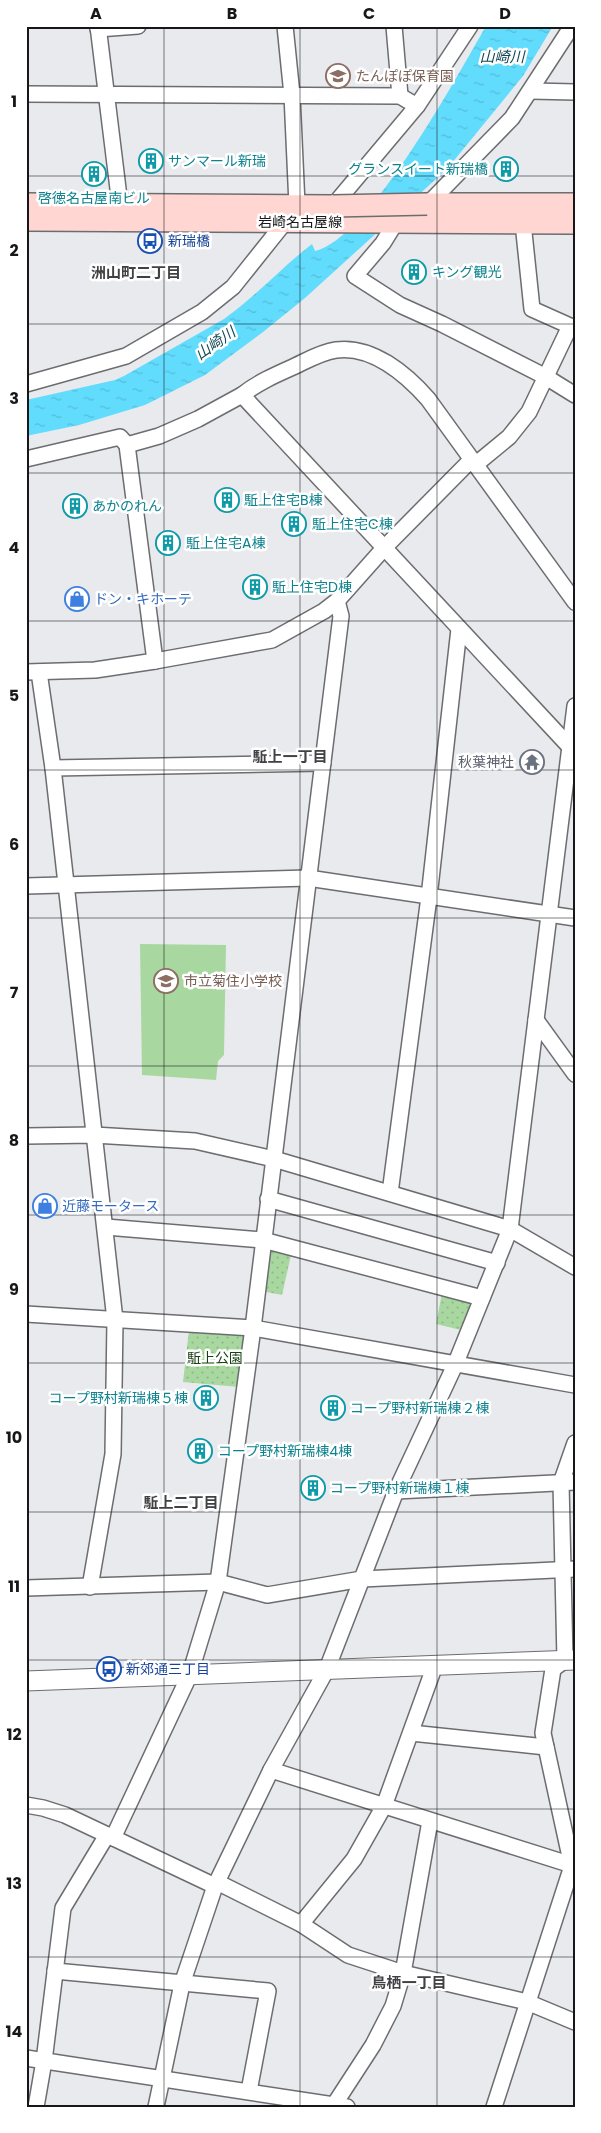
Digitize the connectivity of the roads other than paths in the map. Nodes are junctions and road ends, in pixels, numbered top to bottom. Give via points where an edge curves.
1 (138, 26) edge
2 (285, 26) edge
3 (394, 26) edge
4 (470, 26) edge
5 (572, 26) edge
6 (98, 28) edge
7 (531, 91) junction
8 (575, 92) edge
9 (26, 94) edge
10 (106, 94) junction
11 (292, 95) junction
12 (400, 96) junction
13 (417, 106) junction
14 (26, 204) edge
15 (427, 204) junction
16 (575, 204) edge
17 (120, 205) junction
18 (298, 205) junction
19 (333, 206) junction
20 (26, 220) edge
21 (285, 222) junction
22 (396, 222) junction
23 (575, 222) edge
24 (523, 223) junction
25 (572, 326) edge
26 (546, 377) junction
27 (26, 384) edge
28 (242, 395) junction
29 (575, 395) edge
30 (127, 445) junction
31 (26, 459) edge
32 (473, 463) junction
33 (385, 547) junction
34 (337, 601) junction
35 (575, 602) edge
36 (459, 629) junction
37 (155, 661) junction
38 (33, 672) edge
39 (575, 706) edge
40 (573, 748) edge
41 (323, 763) junction
42 (53, 768) junction
43 (308, 878) junction
44 (26, 886) edge
45 (67, 886) junction
46 (429, 897) junction
47 (549, 915) junction
48 (575, 918) edge
49 (536, 1020) junction
50 (575, 1074) edge
51 (94, 1135) junction
52 (26, 1136) edge
53 (274, 1159) junction
54 (390, 1193) junction
55 (268, 1199) junction
56 (106, 1227) junction
57 (510, 1228) junction
58 (263, 1240) junction
59 (497, 1263) junction
60 (575, 1266) edge
61 (482, 1298) junction
62 (26, 1314) edge
63 (115, 1320) junction
64 (253, 1328) junction
65 (455, 1365) junction
66 (575, 1385) edge
67 (575, 1443) edge
68 (568, 1482) edge
69 (396, 1492) junction
70 (569, 1569) edge
71 (362, 1579) junction
72 (218, 1582) junction
73 (90, 1587) junction
74 (26, 1588) edge
75 (570, 1660) edge
76 (435, 1665) junction
77 (327, 1669) junction
78 (190, 1674) junction
79 (26, 1681) edge
80 (412, 1733) junction
81 (546, 1747) junction
82 (271, 1770) junction
83 (26, 1805) edge
84 (384, 1806) junction
85 (430, 1821) junction
86 (110, 1836) junction
87 (574, 1866) edge
88 (216, 1884) junction
89 (301, 1924) junction
90 (55, 1972) junction
91 (403, 1973) junction
92 (182, 1984) junction
93 (527, 2002) junction
94 (575, 2022) edge
95 (26, 2058) edge
96 (44, 2061) junction
97 (161, 2078) junction
98 (249, 2091) junction
99 (332, 2105) edge
100 (36, 2107) edge
101 (156, 2107) edge
102 (494, 2107) edge

1 - 6 street
2 - 11 street
3 - 12 street
4 - 13 street
5 - 7 street
6 - 10 street
7 - 8 street
7 - 15 street via 512,118
9 - 10 street
10 - 11 street
10 - 17 street
11 - 12 street
11 - 18 street
12 - 13 street
13 - 19 street
14 - 17 main road, 岩崎名古屋線
15 - 16 main road, 岩崎名古屋線
15 - 19 main road, 岩崎名古屋線, bridge
17 - 18 main road, 岩崎名古屋線
18 - 19 main road, 岩崎名古屋線
18 - 21 street
20 - 21 main road, 岩崎名古屋線
21 - 22 main road, 岩崎名古屋線
21 - 27 street via 233,287 202,312 126,356
22 - 24 main road, 岩崎名古屋線
22 - 26 street via 355,276 400,305
23 - 24 main road, 岩崎名古屋線
24 - 25 street via 532,309
25 - 26 street
26 - 29 street
26 - 32 street via 529,412 509,437
28 - 30 street via 159,436
28 - 32 street via 281,372 334,350 364,352 410,380 428,399
28 - 33 street
30 - 31 street via 120,437
30 - 37 street
32 - 33 street
32 - 35 street
33 - 34 street
33 - 36 street
34 - 37 street via 272,640
34 - 41 street via 341,616
36 - 40 street
36 - 46 street
37 - 38 street via 95,670
38 - 42 street
39 - 40 street
40 - 47 street
41 - 42 street
41 - 43 street
42 - 45 street
43 - 45 street
43 - 46 street
43 - 53 street
44 - 45 street
45 - 51 street
46 - 47 street
46 - 54 street
47 - 48 street
47 - 49 street
49 - 50 street
49 - 57 street
51 - 52 street
51 - 53 street via 195,1142
51 - 56 street
53 - 54 street
53 - 55 street
54 - 57 street
55 - 58 street
55 - 59 street
56 - 58 street
56 - 63 street
57 - 59 street
57 - 60 street
58 - 61 street
58 - 64 street
59 - 61 street
61 - 65 street
62 - 63 street
63 - 64 street
63 - 73 street via 113,1454
64 - 65 street
64 - 72 street
65 - 66 street
65 - 69 street
67 - 68 street
68 - 69 street
68 - 70 street
69 - 71 street
70 - 71 street
70 - 75 street
71 - 72 street via 267,1595
71 - 77 street
72 - 73 street
72 - 78 street
73 - 74 street
75 - 76 street
75 - 81 street via 553,1669 544,1724
76 - 77 street
76 - 80 street
77 - 78 street
77 - 82 street
78 - 79 street
78 - 86 street
80 - 81 street
80 - 84 street
81 - 87 street
82 - 84 street
82 - 88 street
83 - 86 street via 65,1815
84 - 85 street
84 - 89 street via 354,1859
85 - 87 street
85 - 91 street
86 - 88 street
86 - 90 street via 63,1908
87 - 93 street
88 - 89 street
88 - 92 street
89 - 91 street via 348,1955
90 - 92 street
90 - 96 street
91 - 93 street
91 - 99 street via 393,2006 374,2045
92 - 97 street
92 - 98 street via 268,1991
93 - 94 street
93 - 102 street
95 - 96 street
96 - 97 street
96 - 100 street
97 - 98 street
97 - 101 street
98 - 99 street

